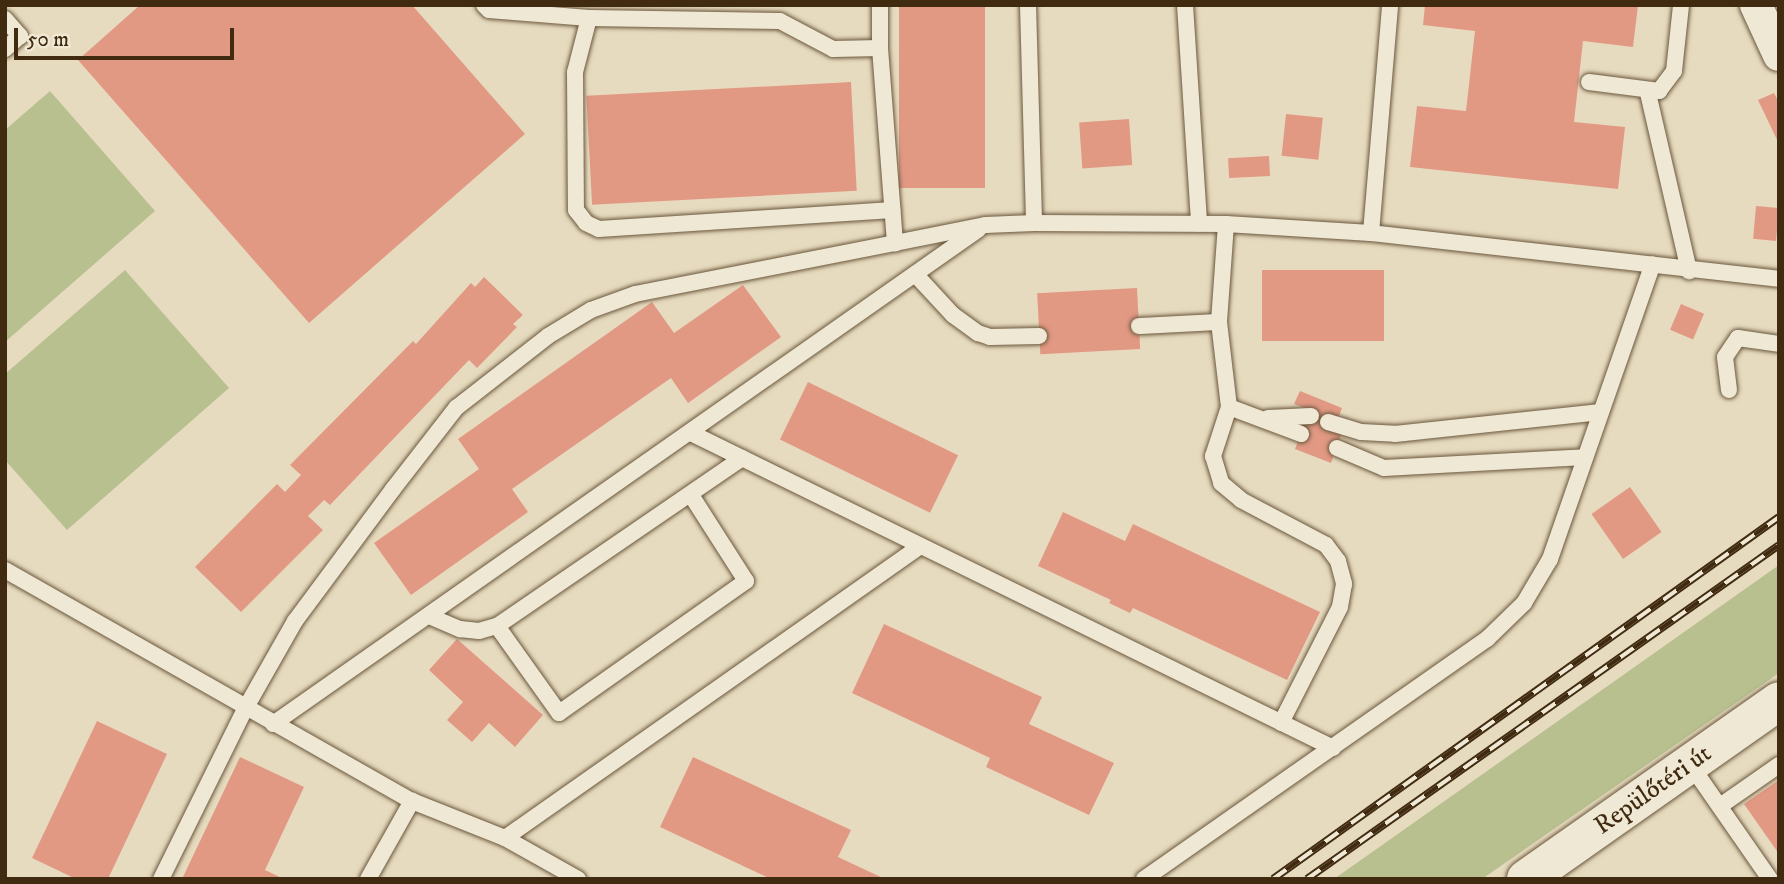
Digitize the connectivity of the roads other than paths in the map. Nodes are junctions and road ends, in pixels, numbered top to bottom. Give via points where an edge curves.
1 (484, 5) edge
2 (880, 5) edge
3 (1028, 5) edge
4 (1185, 5) edge
5 (1390, 5) edge
6 (1681, 5) edge
7 (1756, 5) edge
8 (589, 18) junction
9 (5, 19) edge
10 (1776, 42) edge
11 (880, 48) junction
12 (5, 49) edge
13 (1589, 82) dead end
14 (1648, 93) junction
15 (892, 210) junction
16 (1034, 223) junction
17 (1226, 223) junction
18 (1199, 224) junction
19 (985, 225) junction
20 (1371, 233) junction
21 (895, 243) junction
22 (1653, 264) junction
23 (1689, 271) junction
24 (915, 274) junction
25 (1779, 279) edge
26 (1219, 322) junction
27 (1139, 326) dead end
28 (1039, 336) dead end
29 (1779, 344) edge
30 (1729, 390) dead end
31 (1229, 407) junction
32 (1601, 412) junction
33 (1311, 416) dead end
34 (1260, 419) junction
35 (1328, 422) dead end
36 (693, 433) junction
37 (1372, 433) junction
38 (1301, 434) dead end
39 (1337, 448) dead end
40 (1585, 457) junction
41 (742, 458) junction
42 (1363, 459) junction
43 (691, 495) junction
44 (919, 547) junction
45 (5, 570) edge
46 (429, 616) junction
47 (497, 626) junction
48 (1779, 701) edge
49 (245, 709) junction
50 (1282, 723) junction
51 (273, 724) junction
52 (1333, 748) junction
53 (1690, 764) junction
54 (1779, 765) edge
55 (412, 801) junction
56 (1720, 806) junction
57 (505, 838) junction
58 (161, 879) edge
59 (368, 879) edge
60 (579, 879) edge
61 (1143, 879) edge
62 (1526, 879) edge
63 (1770, 879) edge

1 - 8 lane via 489,10
2 - 11 lane
3 - 16 lane
4 - 18 lane
5 - 20 lane
6 - 14 lane via 1674,71 1659,90
7 - 10 street
8 - 11 lane via 780,21 833,50
8 - 15 lane via 575,72 576,210 586,223 599,229
9 - 12 lane via 20,36
11 - 15 lane
13 - 14 lane
14 - 23 lane
15 - 21 lane
16 - 18 lane
16 - 19 lane
17 - 18 lane
17 - 20 lane
17 - 26 lane
19 - 21 lane
19 - 24 lane
20 - 22 lane
21 - 49 lane via 635,294 591,310 548,336 456,408 295,621
22 - 23 lane
22 - 32 lane
23 - 25 lane
24 - 28 lane via 953,315 978,333
24 - 36 lane
26 - 27 lane
26 - 31 lane
29 - 30 lane via 1738,338 1725,357
31 - 34 lane
31 - 50 lane via 1213,456 1221,483 1241,500 1326,545 1338,561 1344,584 1340,607
32 - 37 lane
32 - 40 lane
33 - 34 lane
34 - 38 lane
35 - 37 lane
36 - 41 lane
36 - 46 lane
37 - 42 lane
39 - 42 lane
40 - 42 lane via 1384,468
40 - 52 lane via 1550,559 1524,603 1487,639
41 - 43 lane
41 - 44 lane
43 - 47 lane
43 - 47 lane via 747,581 559,713
44 - 50 lane
44 - 57 lane
45 - 49 lane
46 - 47 lane via 460,629 479,631
46 - 51 lane
48 - 53 street, Repülőtéri út
49 - 51 lane
49 - 58 lane
50 - 52 lane
51 - 55 lane
52 - 61 lane
53 - 56 lane
53 - 62 street, Repülőtéri út
54 - 56 lane
55 - 57 lane
55 - 59 lane
56 - 63 lane
57 - 60 lane

